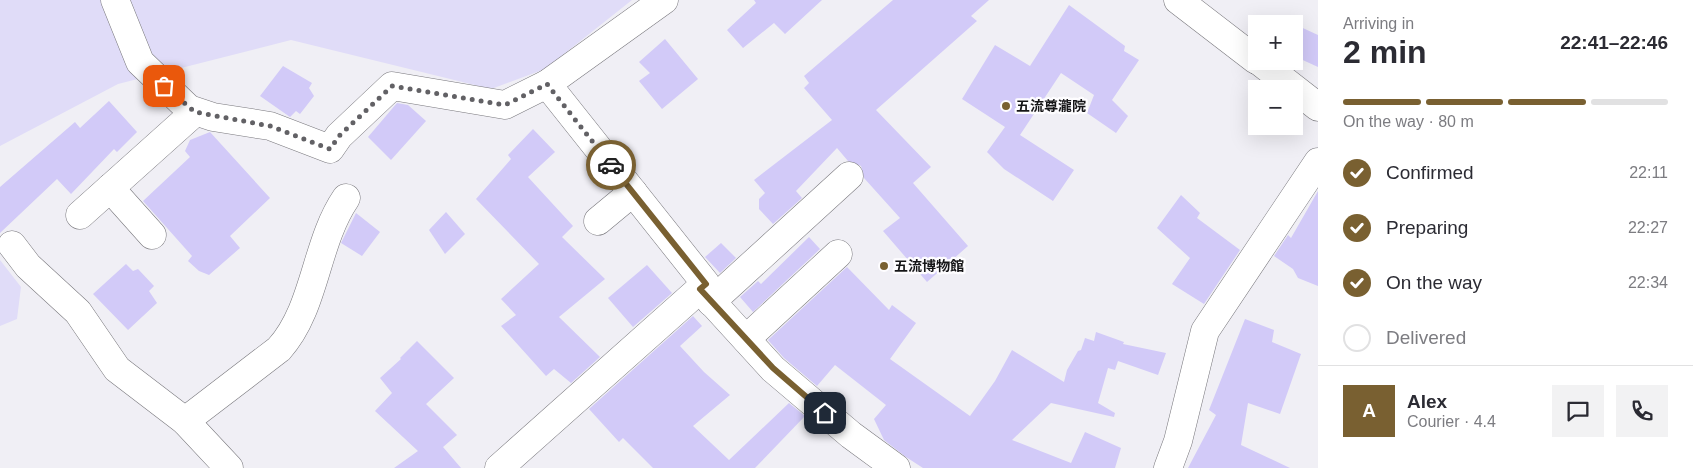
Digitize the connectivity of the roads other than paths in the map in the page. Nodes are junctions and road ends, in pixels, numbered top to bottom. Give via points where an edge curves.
1 (115, 0) edge
2 (664, 0) edge
3 (1178, 0) edge
4 (1248, 53) edge
5 (1270, 70) edge
6 (547, 84) junction
7 (1318, 107) edge
8 (195, 112) junction
9 (1318, 162) edge
10 (849, 176) dead end
11 (110, 188) junction
12 (633, 192) junction
13 (346, 198) dead end
14 (80, 215) dead end
15 (598, 222) dead end
16 (152, 235) dead end
17 (12, 245) dead end
18 (838, 254) dead end
19 (706, 296) junction
20 (746, 339) junction
21 (185, 422) junction
22 (229, 468) edge
23 (499, 468) edge
24 (896, 468) edge
25 (1168, 468) edge

1 - 8 street via 140,62
2 - 6 street
3 - 4 street
5 - 7 street
6 - 8 street via 505,105 392,86 339,136 330,149 270,126
6 - 12 street
8 - 11 street
9 - 25 street via 1205,331 1178,441
10 - 19 street
11 - 14 street
11 - 16 street
12 - 15 street
12 - 19 street via 706,284
13 - 21 street via 336,213 300,314 286,341
17 - 21 street via 28,266 78,312 117,369
18 - 20 street
19 - 20 street
19 - 23 street
20 - 24 street via 780,374 851,435
21 - 22 street

